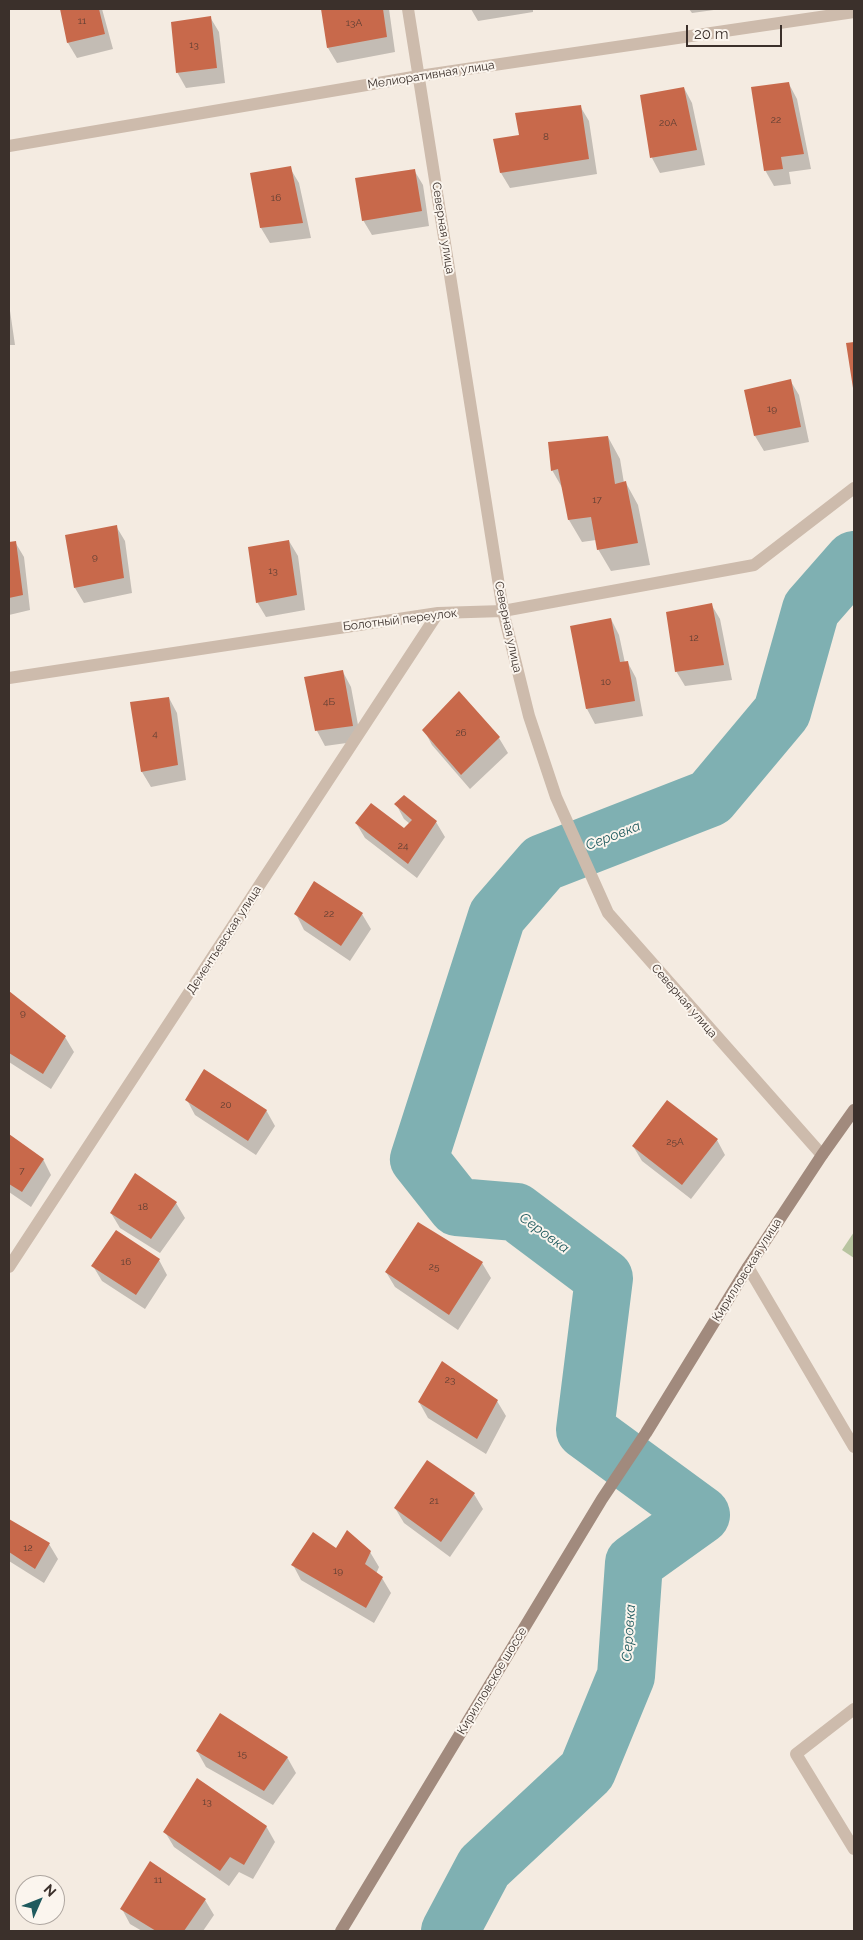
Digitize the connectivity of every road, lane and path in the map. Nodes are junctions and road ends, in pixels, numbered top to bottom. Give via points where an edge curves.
1 (408, 9) edge
2 (854, 12) edge
3 (419, 76) junction
4 (9, 146) edge
5 (854, 488) edge
6 (503, 611) junction
7 (438, 613) junction
8 (9, 678) edge
9 (854, 1110) edge
10 (822, 1155) junction
11 (9, 1267) edge
12 (748, 1267) junction
13 (646, 1433) joint
14 (854, 1447) edge
15 (854, 1709) edge
16 (854, 1849) edge
17 (341, 1931) edge

1 - 3 street, Северная улица
2 - 3 street, Мелиоративная улица
3 - 4 street, Мелиоративная улица
3 - 6 street, Северная улица
5 - 6 street, Болотный переулок via 754,565
6 - 7 street, Болотный переулок
6 - 10 street, Северная улица via 529,716 556,797 608,913
7 - 8 street, Болотный переулок
7 - 11 street, Дементьевская улица
9 - 10 main road, Кирилловская улица
10 - 12 main road, Кирилловская улица
12 - 13 main road, Кирилловская улица
12 - 14 street
13 - 17 main road, Кирилловское шоссе via 602,1499
15 - 16 street via 796,1754

